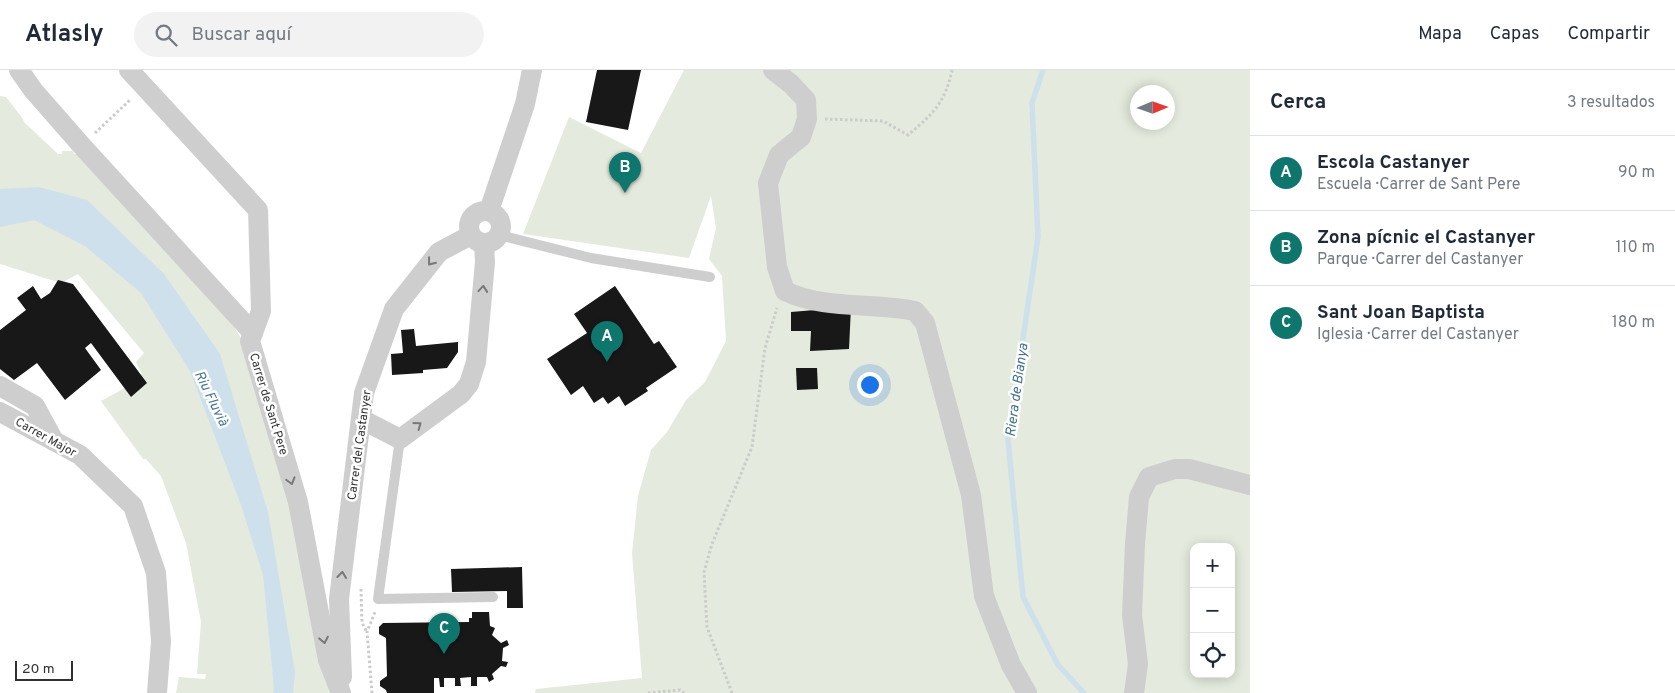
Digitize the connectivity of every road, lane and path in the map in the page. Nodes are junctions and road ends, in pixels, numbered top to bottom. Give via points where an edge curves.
1 (19, 70) edge
2 (129, 70) edge
3 (532, 70) edge
4 (773, 70) edge
5 (952, 70) edge
6 (134, 96) dead end
7 (807, 119) junction
8 (82, 146) junction
9 (489, 211) junction
10 (485, 238) junction
11 (710, 277) dead end
12 (785, 292) junction
13 (253, 333) junction
14 (0, 386) edge
15 (0, 412) edge
16 (361, 419) junction
17 (400, 439) junction
18 (54, 441) junction
19 (1250, 485) edge
20 (493, 596) dead end
21 (378, 599) junction
22 (157, 693) edge
23 (342, 693) edge
24 (372, 693) edge
25 (648, 693) edge
26 (684, 693) edge
27 (732, 693) edge
28 (1027, 693) edge
29 (1134, 693) edge

1 - 8 street
2 - 13 street, Carrer de Sant Pere via 258,210 261,311
3 - 9 street via 525,104
4 - 7 street via 806,100
5 - 7 path via 948,92 930,116 908,135 883,121
6 - 8 path
7 - 12 street via 800,137 779,155 768,183 777,267
8 - 13 street
9 - 10 street via 499,218 501,230
9 - 10 street via 482,211 470,220
10 - 11 lane
10 -> 16 street, Carrer del Castanyer via 439,252 394,309 364,393
17 -> 10 street via 461,394 469,384 476,362
12 - 27 path via 765,348 752,447 712,544 704,572 707,628
12 - 28 street via 802,300 915,311 925,323 971,495 984,596 1011,665
13 -> 23 street, Carrer de Sant Pere via 250,341 298,502 328,660
14 - 18 street via 35,406
15 - 18 street, Carrer Major
16 - 17 street
23 -> 16 street, Carrer del Castanyer via 339,599
17 - 21 lane
18 - 22 street, Carrer Major via 80,455 133,506 156,572 161,642
19 - 29 street via 1189,469 1174,469 1149,477 1139,497 1135,544 1132,615 1138,664
20 - 21 lane
21 - 24 path via 367,632
25 - 26 path via 680,690

